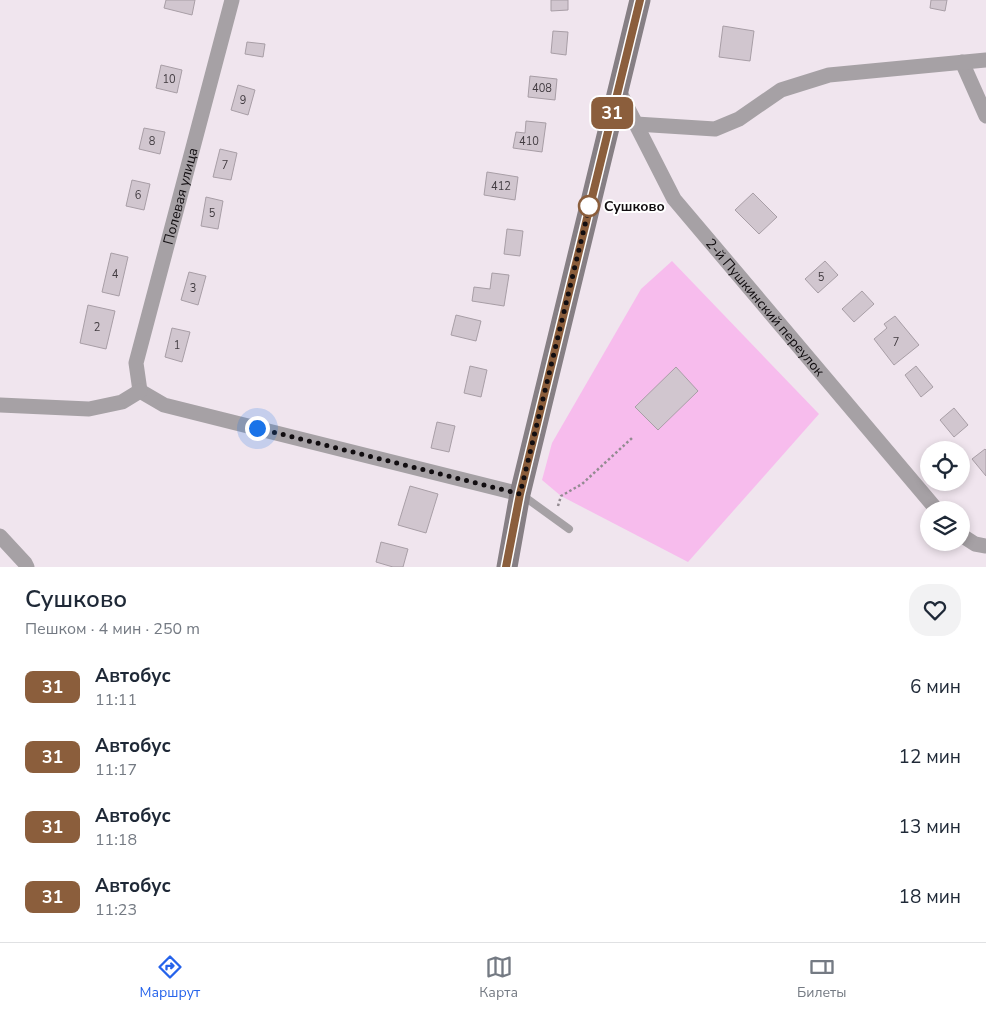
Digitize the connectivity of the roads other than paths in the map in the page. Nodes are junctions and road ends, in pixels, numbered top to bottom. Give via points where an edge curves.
1 (232, 0) edge
2 (640, 0) edge
3 (986, 60) edge
4 (962, 62) junction
5 (618, 90) junction
6 (986, 116) edge
7 (636, 124) junction
8 (140, 391) junction
9 (0, 405) edge
10 (520, 494) junction
11 (929, 501) edge
12 (569, 529) dead end
13 (0, 536) edge
14 (970, 541) edge
15 (986, 546) edge
16 (27, 567) edge
17 (506, 567) edge

1 - 8 street, Полевая улица via 136,363
2 - 5 main road
3 - 4 street
4 - 6 street
4 - 7 street via 830,75 781,90 739,119 715,129
5 - 7 street, 2-й Пушкинский переулок
5 - 10 main road
7 - 11 street, 2-й Пушкинский переулок via 674,199
8 - 9 street via 122,402 89,409
8 - 10 street via 164,405
10 - 12 lane
10 - 17 main road
13 - 16 street
14 - 15 street

